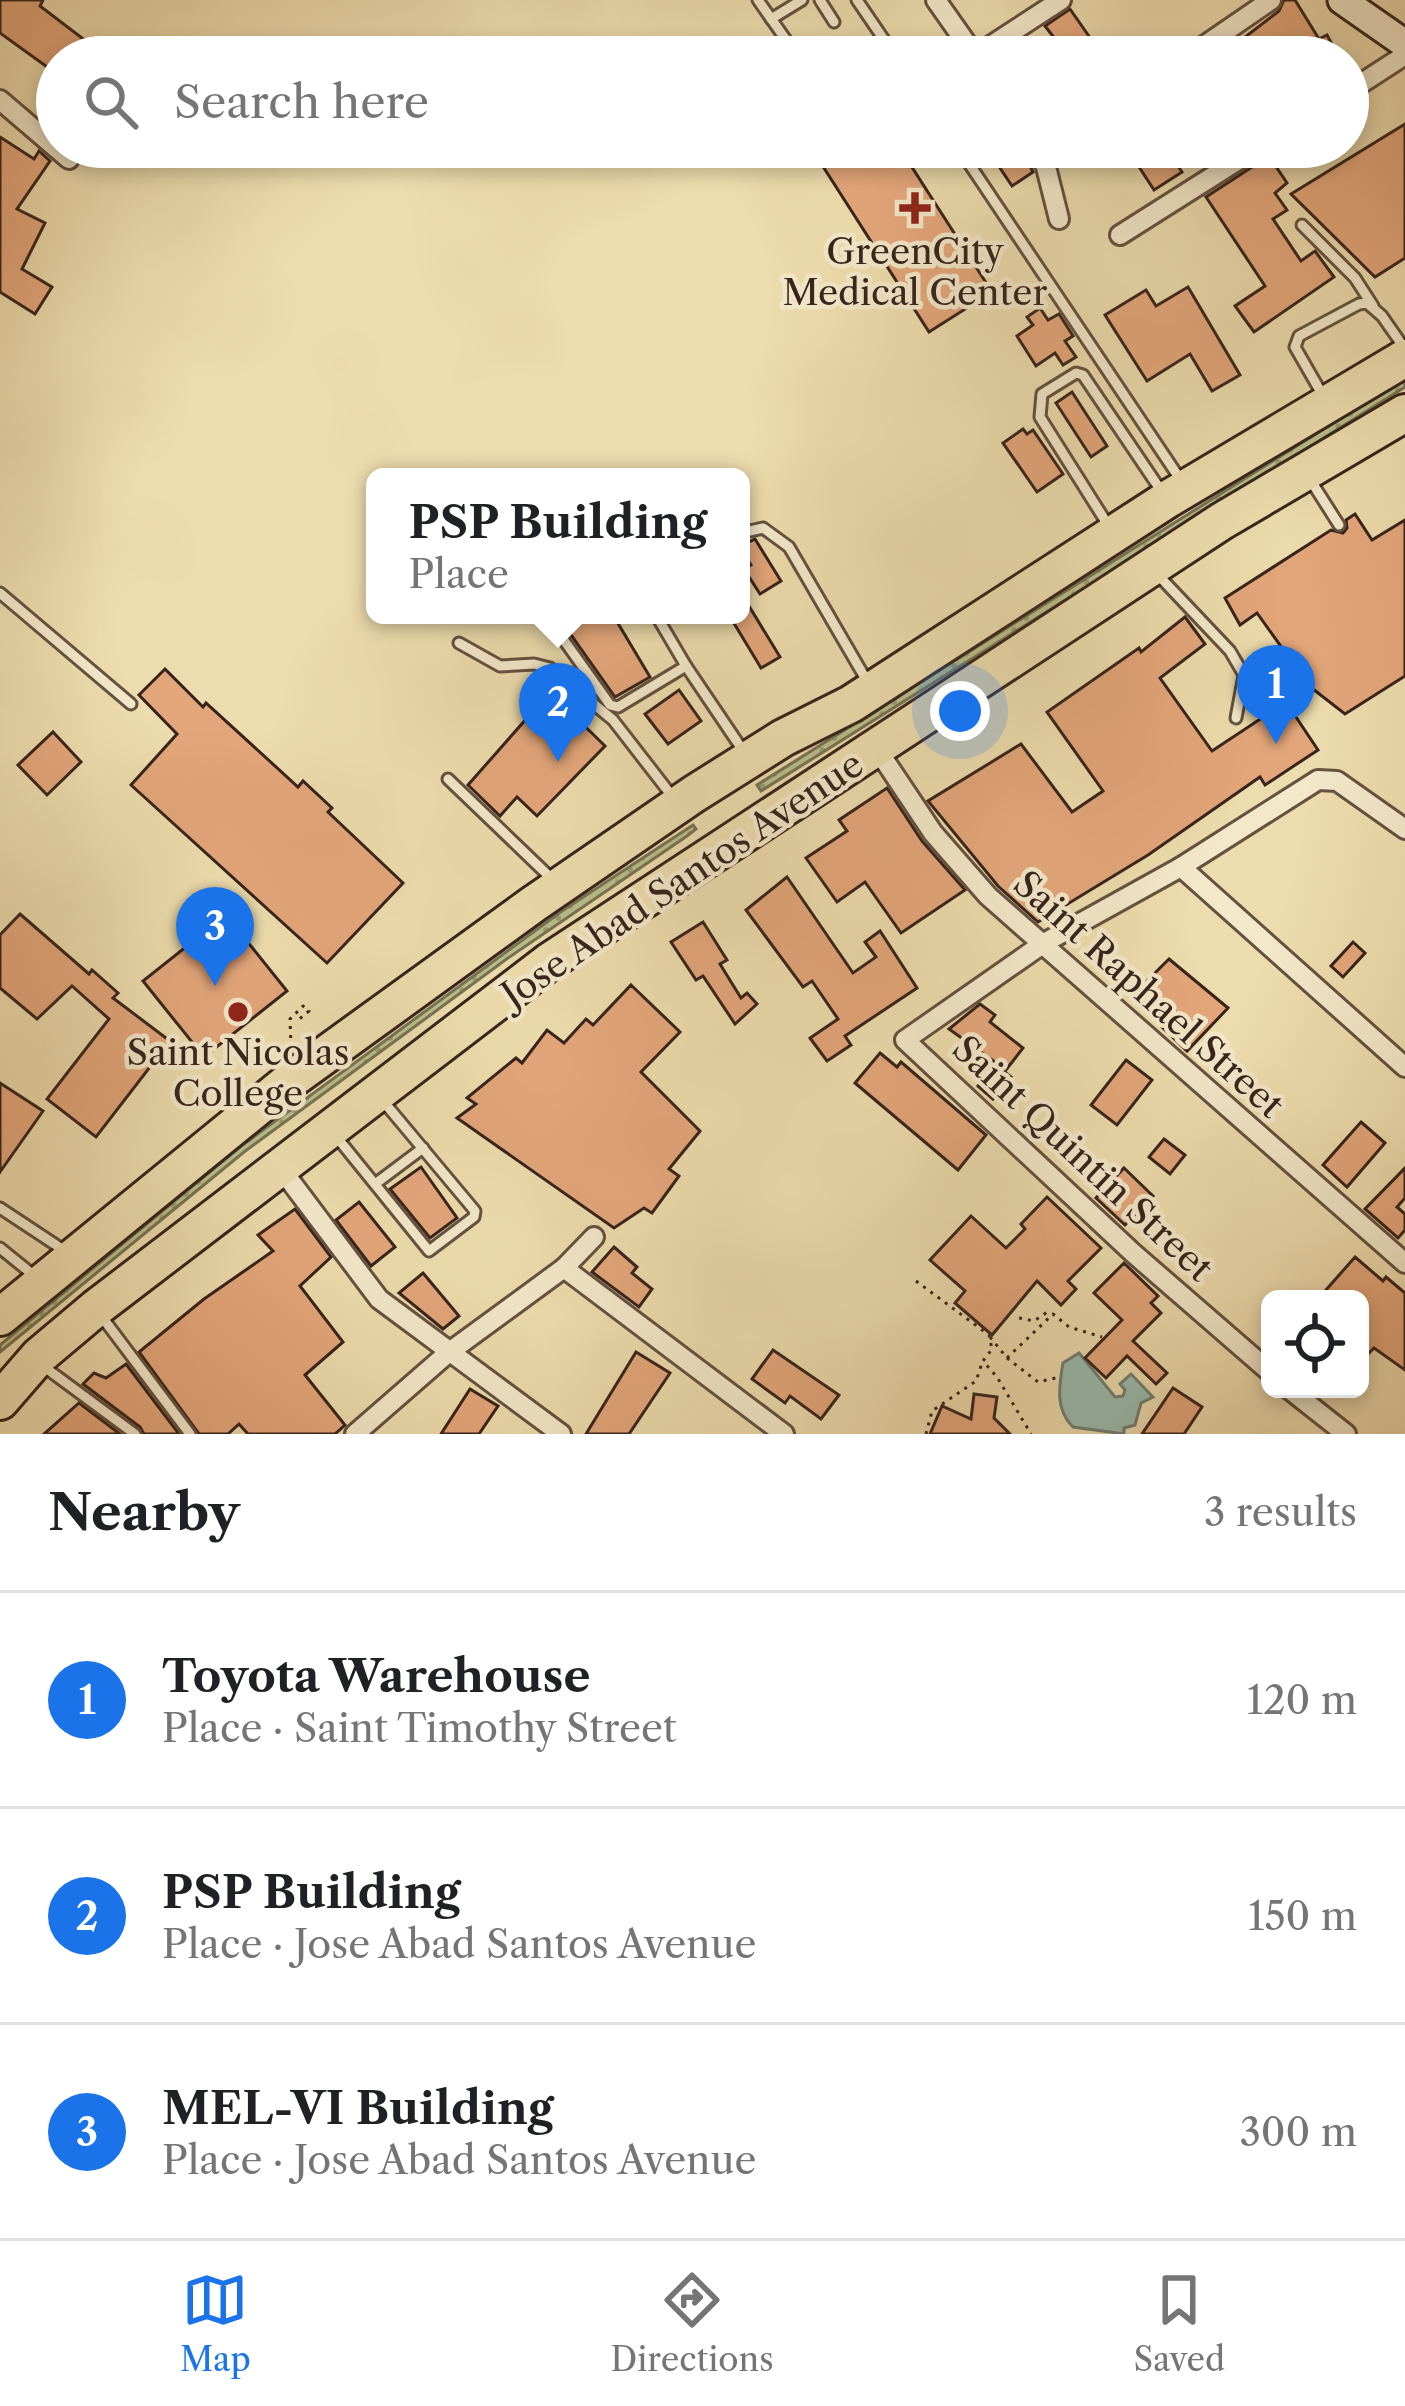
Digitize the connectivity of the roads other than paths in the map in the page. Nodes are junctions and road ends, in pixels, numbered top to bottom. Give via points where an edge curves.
1 (802, 0) edge
2 (820, 0) edge
3 (857, 0) edge
4 (936, 0) edge
5 (1060, 0) edge
6 (1271, 0) edge
7 (1342, 0) edge
8 (761, 1) edge
9 (771, 19) junction
10 (834, 22) dead end
11 (783, 36) edge
12 (881, 36) edge
13 (961, 36) edge
14 (1005, 36) edge
15 (1218, 36) edge
16 (1405, 44) edge
17 (1405, 55) edge
18 (1369, 78) edge
19 (0, 100) edge
20 (36, 131) edge
21 (972, 168) edge
22 (1049, 168) edge
23 (1226, 168) edge
24 (1060, 219) dead end
25 (1301, 225) dead end
26 (1120, 235) dead end
27 (1373, 306) junction
28 (1405, 353) edge
29 (1107, 373) junction
30 (1089, 383) junction
31 (1328, 404) junction
32 (1405, 412) edge
33 (1304, 471) junction
34 (1177, 494) junction
35 (1339, 525) dead end
36 (750, 531) edge
37 (1114, 535) junction
38 (1151, 568) junction
39 (0, 593) edge
40 (552, 624) edge
41 (661, 624) edge
42 (459, 643) dead end
43 (686, 666) junction
44 (872, 691) junction
45 (130, 704) dead end
46 (1236, 718) dead end
47 (782, 738) junction
48 (878, 749) junction
49 (749, 759) junction
50 (448, 779) dead end
51 (687, 800) junction
52 (760, 824) junction
53 (1405, 829) edge
54 (1181, 867) junction
55 (560, 886) junction
56 (638, 904) junction
57 (1044, 943) junction
58 (1405, 1067) edge
59 (376, 1092) junction
60 (329, 1128) junction
61 (423, 1148) junction
62 (279, 1166) junction
63 (375, 1184) junction
64 (0, 1208) edge
65 (594, 1237) dead end
66 (0, 1248) edge
67 (73, 1256) junction
68 (1405, 1263) edge
69 (564, 1268) junction
70 (42, 1281) junction
71 (96, 1308) junction
72 (0, 1317) edge
73 (448, 1353) junction
74 (37, 1358) junction
75 (1261, 1364) edge
76 (0, 1374) edge
77 (1300, 1398) edge
78 (0, 1401) edge
79 (135, 1434) edge
80 (190, 1434) edge
81 (355, 1434) edge
82 (561, 1434) edge
83 (784, 1434) edge
84 (1346, 1434) edge

1 - 9 lane
2 - 10 lane
3 - 12 lane
4 - 13 street
5 - 14 street
6 - 15 street
7 - 16 main road
8 - 9 lane
9 - 11 lane
17 - 18 street
19 - 20 street
21 - 29 lane
22 - 24 street
23 - 26 street
25 - 27 lane
27 - 28 lane
27 - 31 lane via 1359,304 1294,341
28 - 31 highway, Jose Abad Santos Avenue
29 - 30 lane
29 - 34 lane
30 - 34 lane
30 - 37 lane via 1076,373 1053,386 1038,403 1040,417
31 - 34 highway, Jose Abad Santos Avenue
32 - 33 highway, Jose Abad Santos Avenue
33 - 35 lane
33 - 38 highway, Jose Abad Santos Avenue
34 - 37 highway, Jose Abad Santos Avenue
36 - 44 lane via 763,528 789,547
37 - 44 highway, Jose Abad Santos Avenue
38 - 46 lane via 1244,675
38 - 48 highway, Jose Abad Santos Avenue
39 - 45 lane
40 - 43 lane via 610,705
41 - 43 lane
42 - 51 lane via 500,666 550,668 613,720
43 - 49 lane
44 - 47 highway, Jose Abad Santos Avenue
47 - 49 highway, Jose Abad Santos Avenue
47 - 52 highway via 786,753 748,784
48 - 52 highway, Jose Abad Santos Avenue
48 - 57 street, Saint Raphael Street via 964,873
49 - 51 highway, Jose Abad Santos Avenue
50 - 55 lane
51 - 55 highway, Jose Abad Santos Avenue
51 - 56 highway via 704,816 701,829 653,868
52 - 56 highway, Jose Abad Santos Avenue
53 - 54 street via 1337,781 1318,780
54 - 57 street
54 - 58 street
55 - 67 highway, Jose Abad Santos Avenue via 292,1079
56 - 59 highway, Jose Abad Santos Avenue
57 - 68 street, Saint Raphael Street
57 - 75 street, Saint Quintin Street via 905,1040
59 - 60 highway, Jose Abad Santos Avenue
59 - 61 lane
60 - 62 highway, Jose Abad Santos Avenue
60 - 63 lane
61 - 63 lane
61 - 63 lane via 475,1211 429,1251
62 - 71 highway, Jose Abad Santos Avenue
62 - 73 street via 379,1299
64 - 67 lane
65 - 69 street
66 - 70 lane
67 - 70 highway, Jose Abad Santos Avenue
69 - 73 street
69 - 83 street
70 - 72 highway, Jose Abad Santos Avenue
71 - 74 highway, Jose Abad Santos Avenue
71 - 80 lane
73 - 81 street
73 - 82 street
74 - 76 highway
74 - 78 highway, Jose Abad Santos Avenue
74 - 79 lane
77 - 84 street

